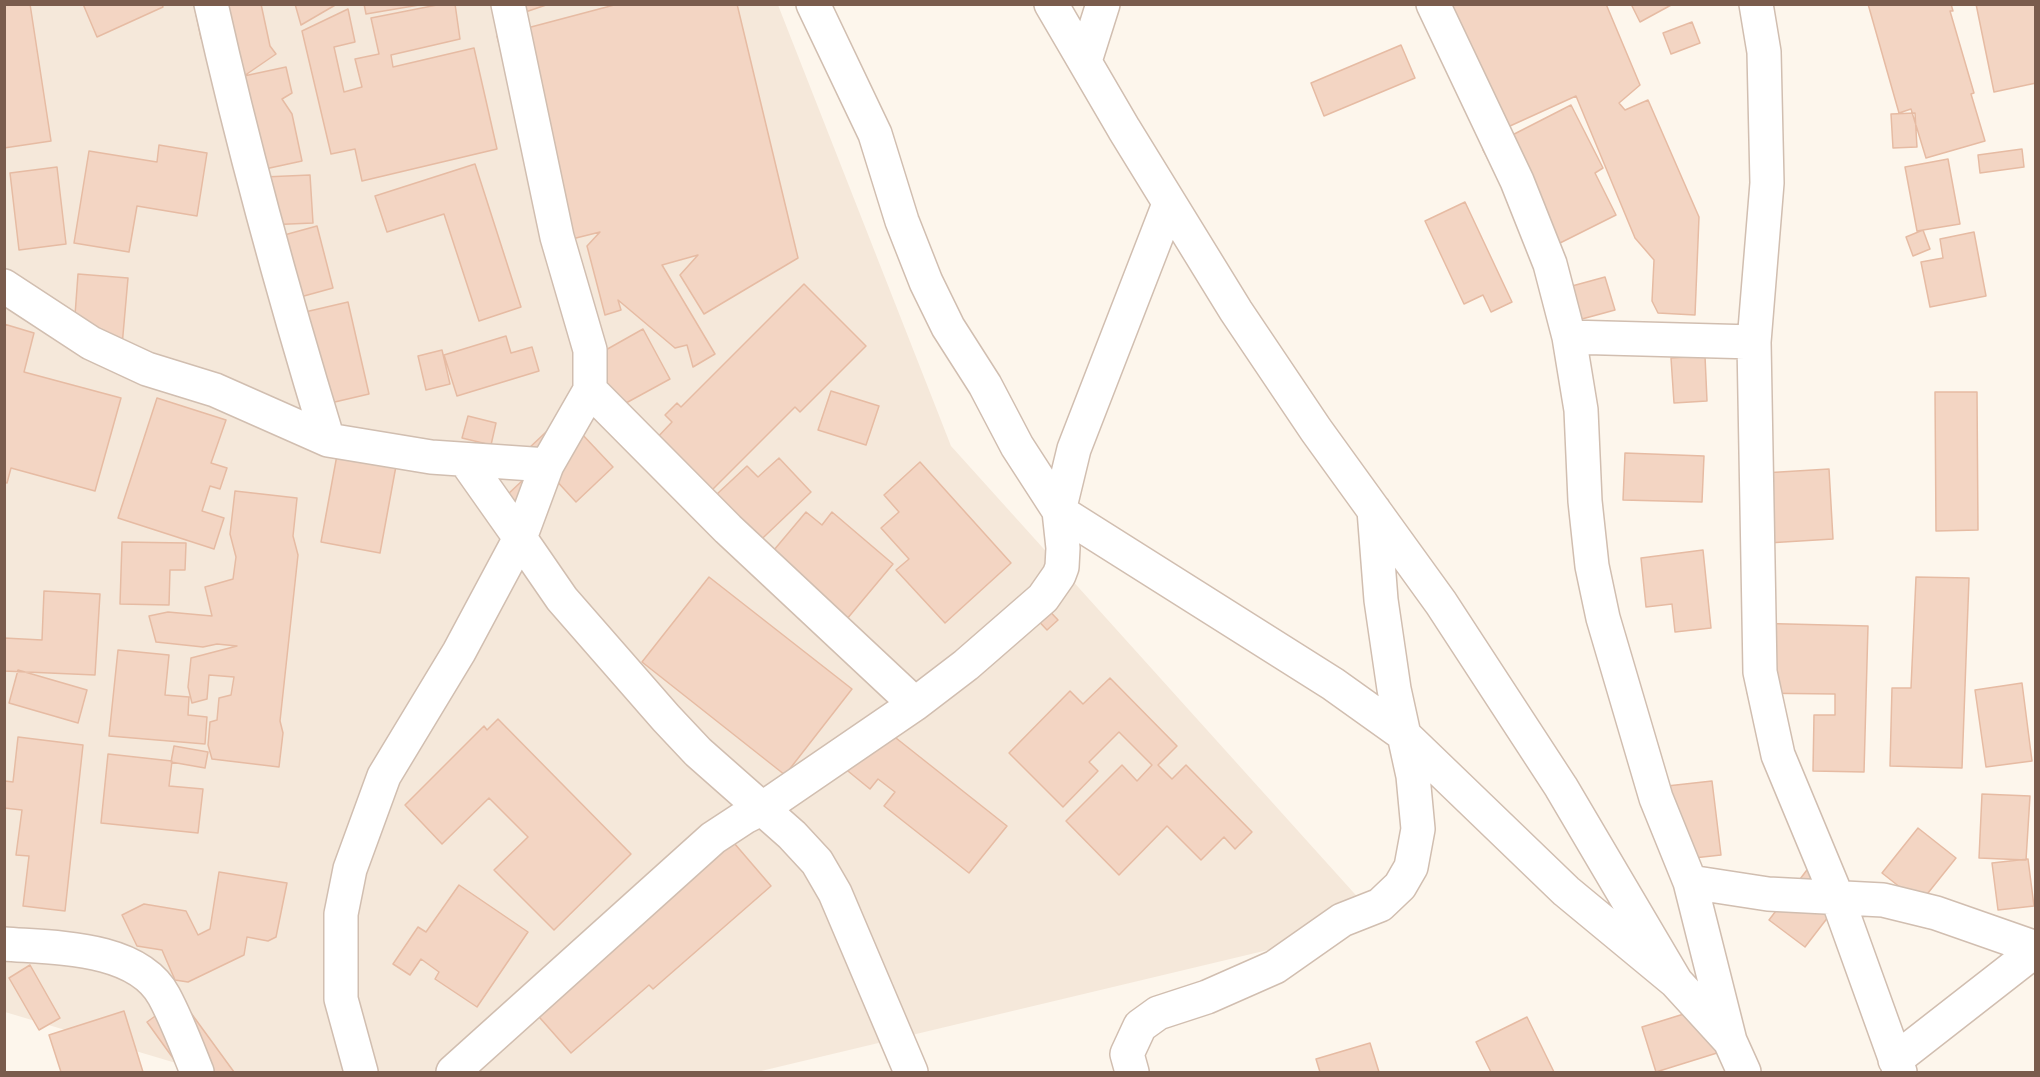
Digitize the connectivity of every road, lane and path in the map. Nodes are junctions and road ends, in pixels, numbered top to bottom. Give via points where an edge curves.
1 (211, 4) edge
2 (508, 4) edge
3 (813, 4) edge
4 (1051, 4) edge
5 (1103, 4) edge
6 (1433, 4) edge
7 (1756, 4) edge
8 (1085, 61) junction
9 (1169, 204) junction
10 (4, 286) edge
11 (1569, 337) junction
12 (1754, 342) junction
13 (590, 390) junction
14 (328, 440) junction
15 (465, 460) junction
16 (547, 465) junction
17 (1374, 510) junction
18 (1059, 511) junction
19 (520, 538) junction
20 (915, 704) junction
21 (1403, 734) junction
22 (763, 808) junction
23 (1690, 882) junction
24 (1837, 897) junction
25 (4, 944) edge
26 (2036, 949) edge
27 (1676, 982) junction
28 (1730, 1041) junction
29 (1898, 1066) edge
30 (197, 1072) edge
31 (361, 1072) edge
32 (453, 1072) edge
33 (911, 1072) edge
34 (1132, 1072) edge
35 (1744, 1072) edge

1 - 14 street via 290,316
2 - 13 street via 557,237 590,350
3 - 18 street via 875,134 926,282 1017,446
4 - 8 street
5 - 8 street
6 - 11 street via 1517,181 1550,264
7 - 12 street via 1764,52 1767,183
8 - 9 street
9 - 17 street via 1236,311
9 - 18 street via 1074,449
10 - 14 street via 91,343 147,369 214,390
11 - 12 street
11 - 23 street via 1581,410 1591,555 1603,618 1656,798
12 - 24 street via 1760,672 1781,763
13 - 16 street
13 - 20 street via 728,529
14 - 15 street
15 - 16 street
15 - 19 street
16 - 19 street
17 - 21 street via 1381,600
17 - 27 street via 1441,603 1561,787
18 - 20 street via 1062,567 1042,598
18 - 21 street via 1333,684
19 - 22 street via 562,599 666,718 698,752
19 - 31 street via 459,652 384,776 350,869 341,914 341,999
20 - 22 street
21 - 27 street via 1566,891
21 - 34 street via 1413,777 1418,830 1411,867 1400,886 1380,904 1342,920 1275,967 1207,997 1158,1013 1133,1036 1127,1054
22 - 32 street via 713,838
22 - 33 street via 816,862 835,893
23 - 24 street via 1759,893
23 - 28 street
24 - 26 street via 1883,900 1936,913
24 - 29 street
25 - 30 street via 117,958 141,972 164,994
26 - 29 street
27 - 28 street
28 - 35 street

